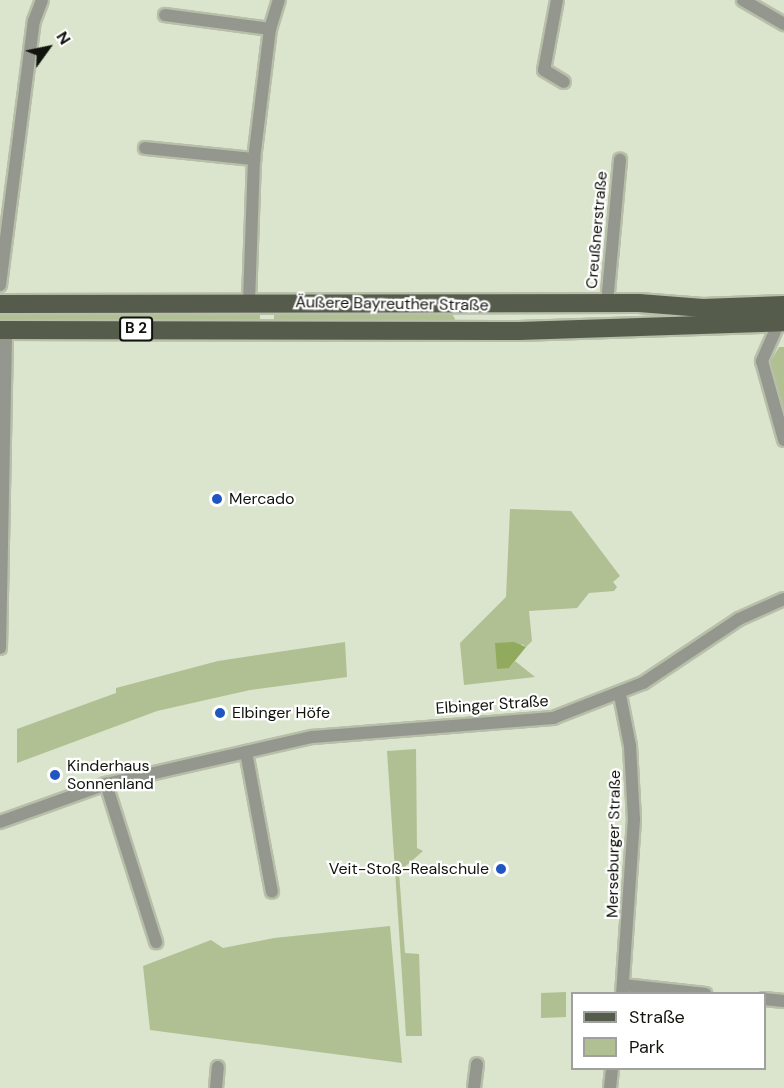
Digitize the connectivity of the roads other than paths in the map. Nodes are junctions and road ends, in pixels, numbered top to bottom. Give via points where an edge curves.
1 (42, 0) edge
2 (279, 0) edge
3 (557, 0) edge
4 (743, 0) edge
5 (165, 15) dead end
6 (784, 24) edge
7 (270, 29) junction
8 (564, 82) dead end
9 (145, 148) dead end
10 (254, 159) junction
11 (620, 160) dead end
12 (0, 285) edge
13 (249, 302) junction
14 (607, 303) junction
15 (0, 304) edge
16 (782, 316) edge
17 (3, 329) edge
18 (784, 440) edge
19 (784, 599) edge
20 (0, 648) edge
21 (620, 695) junction
22 (246, 752) junction
23 (106, 784) junction
24 (0, 822) edge
25 (272, 892) dead end
26 (156, 942) dead end
27 (623, 989) edge
28 (685, 992) edge
29 (766, 999) edge
30 (784, 1001) edge
31 (477, 1064) dead end
32 (218, 1066) dead end
33 (612, 1070) edge
34 (216, 1088) edge
35 (474, 1088) edge
36 (610, 1088) edge

1 - 12 street via 34,21
2 - 7 street
3 - 8 street via 544,70
4 - 6 street
5 - 7 street
7 - 10 street
9 - 10 street
10 - 13 street
11 - 14 street, Creußnerstraße
13 - 14 main road, Äußere Bayreuther Straße / B 2 via 449,306
13 - 15 main road, Äußere Bayreuther Straße / B 2
14 - 16 main road, Äußere Bayreuther Straße / B 2
16 - 17 main road, Äußere Bayreuther Straße / B 2 via 519,331
16 - 18 street via 765,348 763,367
17 - 20 street
19 - 21 street, Elbinger Straße via 739,619
21 - 22 street, Elbinger Straße via 553,718 355,732
21 - 27 street, Merseburger Straße via 630,746 634,819
22 - 23 street, Elbinger Straße
22 - 25 street
23 - 24 street, Elbinger Straße
23 - 26 street
27 - 28 street
29 - 30 street
31 - 35 street
32 - 34 street
33 - 36 street

